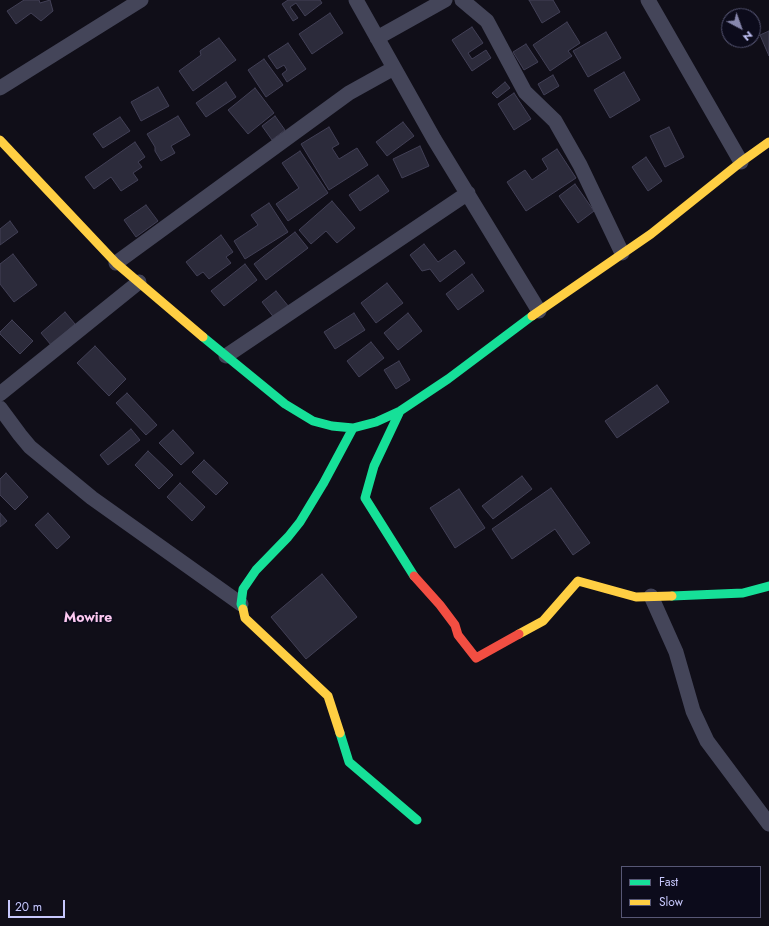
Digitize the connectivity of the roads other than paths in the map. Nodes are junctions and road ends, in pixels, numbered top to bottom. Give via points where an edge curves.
1 (141, 0) edge
2 (356, 0) edge
3 (445, 0) edge
4 (462, 0) edge
5 (648, 0) edge
6 (377, 38) junction
7 (394, 68) junction
8 (0, 88) edge
9 (0, 140) edge
10 (769, 142) edge
11 (741, 162) junction
12 (468, 193) junction
13 (622, 253) junction
14 (116, 263) junction
15 (139, 282) junction
16 (539, 310) junction
17 (226, 356) junction
18 (0, 394) edge
19 (0, 408) edge
20 (400, 411) junction
21 (352, 428) junction
22 (769, 586) edge
23 (652, 596) junction
24 (241, 604) junction
25 (417, 820) dead end
26 (769, 824) edge

1 - 8 street
2 - 6 street
3 - 6 street
4 - 13 street via 487,21 525,92 555,121 580,165
5 - 11 street
6 - 7 street
7 - 12 street
7 - 14 street via 349,92
9 - 14 street
10 - 11 street
11 - 13 street via 651,234
12 - 16 street
12 - 17 street
13 - 16 street
14 - 15 street
15 - 17 street
15 - 18 street
16 - 20 street via 448,379
17 - 21 street via 285,404 313,421
19 - 24 street via 30,447 92,498
20 - 21 street via 376,422
20 - 23 street via 374,466 365,498 414,577 440,605 476,658 544,621 578,581 636,597
21 - 24 street via 300,522 256,570 243,589
22 - 23 street via 743,593
23 - 26 street via 676,652 693,711 707,741
24 - 25 street via 245,618 328,696 349,762

